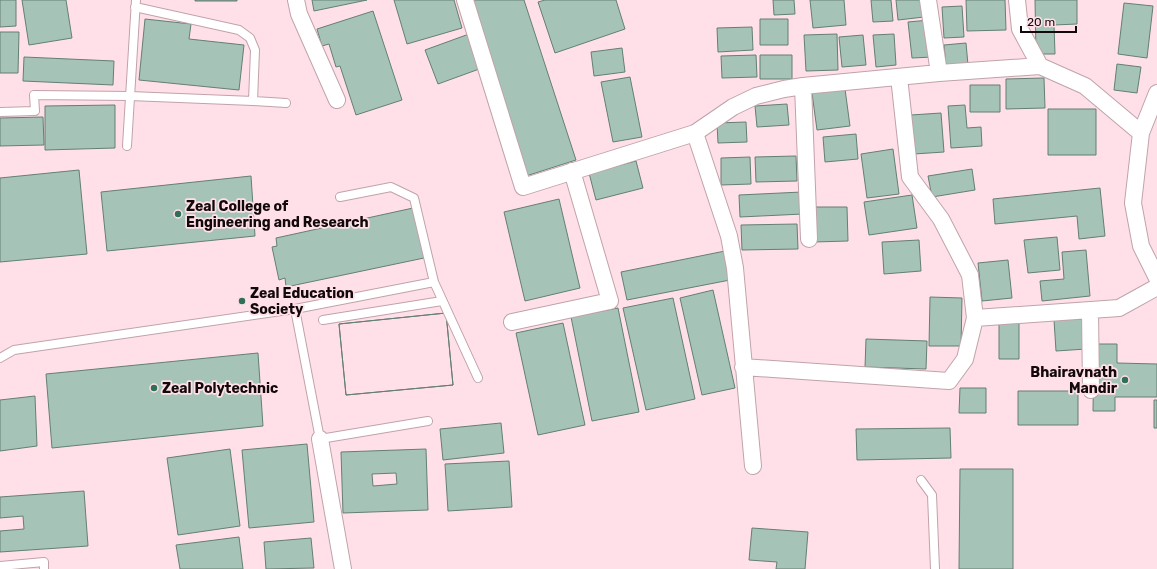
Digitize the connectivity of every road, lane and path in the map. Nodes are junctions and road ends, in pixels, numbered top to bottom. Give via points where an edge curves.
1 (296, 0) edge
2 (464, 0) edge
3 (928, 0) edge
4 (1017, 0) edge
5 (136, 4) edge
6 (1040, 66) junction
7 (939, 73) junction
8 (899, 77) junction
9 (803, 86) junction
10 (1157, 93) edge
11 (130, 96) junction
12 (337, 100) dead end
13 (253, 101) junction
14 (286, 103) dead end
15 (0, 112) edge
16 (695, 133) junction
17 (1141, 133) junction
18 (127, 146) dead end
19 (572, 171) junction
20 (340, 196) dead end
21 (809, 240) dead end
22 (1157, 278) edge
23 (434, 282) junction
24 (1157, 287) edge
25 (442, 301) junction
26 (295, 309) junction
27 (1090, 310) junction
28 (975, 318) junction
29 (323, 320) dead end
30 (512, 322) dead end
31 (0, 358) edge
32 (743, 367) junction
33 (478, 378) dead end
34 (1091, 390) dead end
35 (428, 420) dead end
36 (320, 439) junction
37 (754, 466) dead end
38 (921, 480) dead end
39 (0, 566) edge
40 (44, 569) edge
41 (343, 569) edge
42 (935, 569) edge

1 - 12 street via 299,14
2 - 19 street via 523,187
3 - 7 street
4 - 6 street via 1020,29
5 - 11 lane
5 - 13 lane via 239,30 250,38 255,50
6 - 7 street
6 - 17 street via 1085,86
7 - 8 street
8 - 9 street
8 - 28 street via 910,177 941,219 970,275
9 - 16 street via 756,96 733,107
9 - 21 street
10 - 17 street
11 - 13 lane
11 - 15 lane via 34,95 35,111
11 - 18 lane
13 - 14 lane
16 - 19 street
16 - 32 street via 729,236 734,262
17 - 22 street via 1133,203 1141,246
19 - 30 street via 610,301
20 - 23 lane via 391,187 414,198
23 - 25 lane
23 - 26 lane
24 - 27 street via 1119,308
25 - 29 lane
25 - 33 lane
26 - 31 lane via 14,350
26 - 36 lane
27 - 28 street
27 - 34 street
28 - 32 street via 965,359 949,381
32 - 37 street
35 - 36 lane
36 - 41 street
38 - 42 lane via 932,495
39 - 40 lane via 44,562

